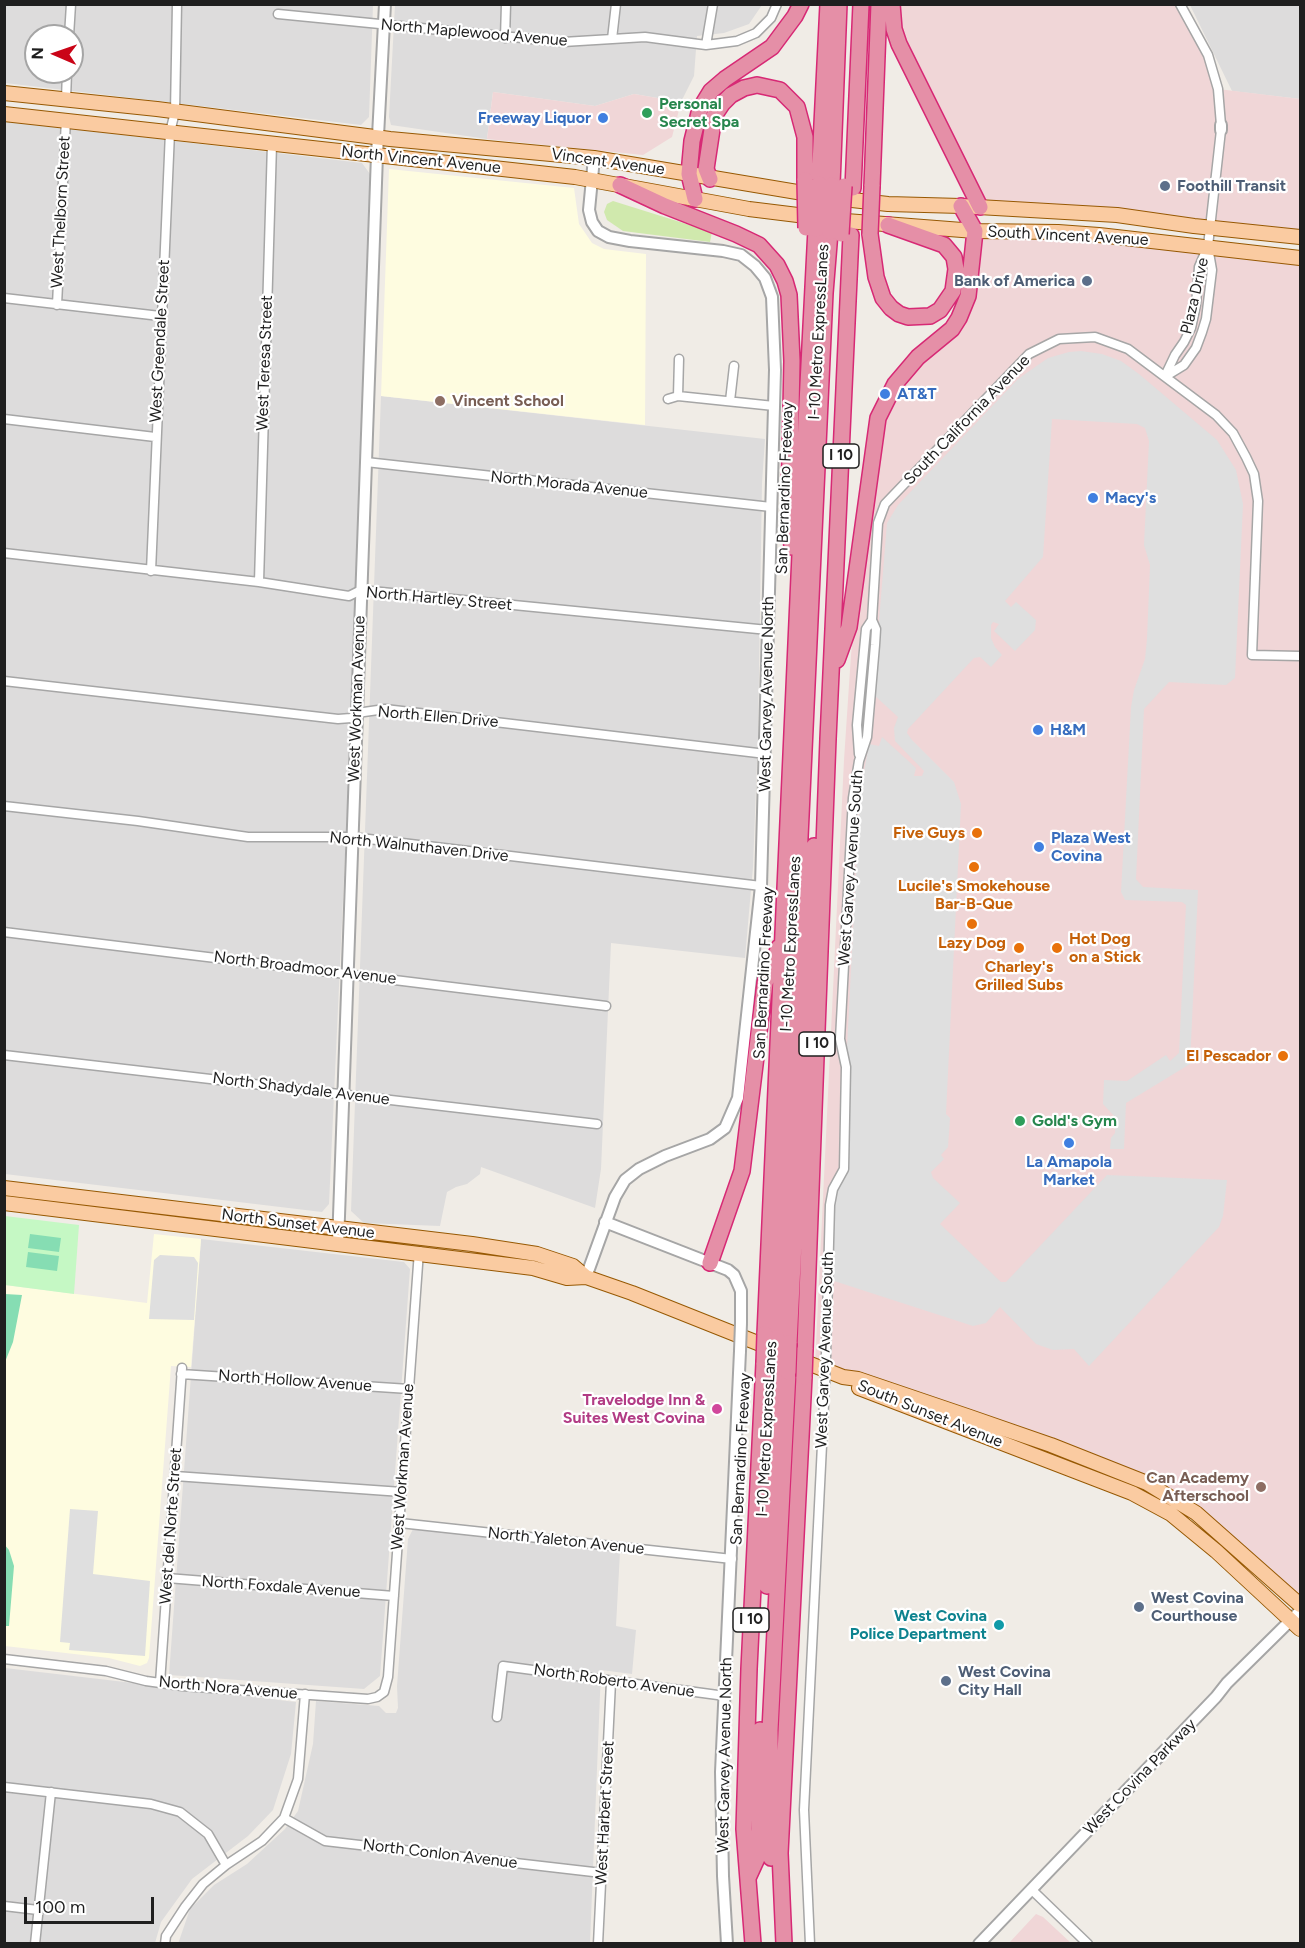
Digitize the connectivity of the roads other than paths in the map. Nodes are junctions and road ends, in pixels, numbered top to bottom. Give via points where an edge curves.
1 (71, 4) edge
2 (177, 4) edge
3 (385, 4) edge
4 (506, 4) edge
5 (616, 4) edge
6 (713, 4) edge
7 (777, 4) edge
8 (801, 4) edge
9 (828, 4) edge
10 (839, 4) edge
11 (852, 4) edge
12 (861, 4) edge
13 (879, 4) edge
14 (892, 4) edge
15 (1180, 4) edge
16 (278, 14) dead end
17 (70, 24) edge
18 (384, 25) junction
19 (505, 38) junction
20 (612, 39) junction
21 (706, 45) junction
22 (67, 84) edge
23 (4, 93) edge
24 (66, 99) junction
25 (175, 112) junction
26 (4, 114) edge
27 (66, 119) junction
28 (170, 132) junction
29 (378, 138) junction
30 (272, 144) junction
31 (377, 155) junction
32 (594, 158) junction
33 (689, 174) junction
34 (591, 179) junction
35 (710, 179) junction
36 (620, 185) junction
37 (832, 187) junction
38 (695, 199) junction
39 (961, 206) junction
40 (980, 207) junction
41 (888, 225) junction
42 (1210, 227) junction
43 (830, 230) junction
44 (975, 231) junction
45 (1300, 237) edge
46 (1208, 246) junction
47 (1300, 258) edge
48 (4, 298) edge
49 (57, 305) junction
50 (160, 316) junction
51 (679, 359) dead end
52 (734, 366) dead end
53 (1165, 376) junction
54 (678, 396) junction
55 (668, 399) dead end
56 (730, 401) junction
57 (774, 406) junction
58 (4, 419) edge
59 (155, 437) junction
60 (366, 462) junction
61 (771, 507) junction
62 (879, 523) joint
63 (4, 552) edge
64 (151, 571) junction
65 (259, 582) junction
66 (361, 590) junction
67 (798, 619) junction
68 (768, 630) junction
69 (1300, 656) edge
70 (831, 678) junction
71 (4, 681) edge
72 (357, 712) junction
73 (766, 754) junction
74 (4, 806) edge
75 (352, 837) junction
76 (761, 886) junction
77 (4, 932) edge
78 (784, 936) junction
79 (347, 974) junction
80 (606, 1006) dead end
81 (4, 1055) edge
82 (343, 1094) junction
83 (597, 1124) dead end
84 (4, 1188) edge
85 (4, 1203) edge
86 (605, 1222) junction
87 (338, 1228) junction
88 (421, 1238) junction
89 (338, 1244) junction
90 (419, 1253) junction
91 (710, 1263) junction
92 (586, 1276) junction
93 (780, 1342) junction
94 (776, 1368) junction
95 (182, 1371) joint
96 (843, 1377) junction
97 (408, 1389) junction
98 (175, 1476) junction
99 (402, 1492) junction
100 (400, 1523) junction
101 (732, 1559) junction
102 (167, 1578) junction
103 (394, 1596) junction
104 (1300, 1605) edge
105 (1297, 1620) edge
106 (4, 1659) edge
107 (611, 1682) junction
108 (160, 1683) junction
109 (305, 1694) junction
110 (381, 1695) joint
111 (725, 1696) junction
112 (497, 1717) dead end
113 (4, 1787) edge
114 (51, 1792) junction
115 (284, 1818) junction
116 (226, 1865) junction
117 (602, 1873) junction
118 (781, 1883) junction
119 (1032, 1890) junction
120 (749, 1901) junction
121 (4, 1906) edge
122 (38, 1910) junction
123 (35, 1944) edge
124 (165, 1944) edge
125 (598, 1944) edge
126 (728, 1944) edge
127 (742, 1944) edge
128 (753, 1944) edge
129 (785, 1944) edge
130 (810, 1944) edge
131 (979, 1944) edge
132 (1088, 1944) edge

1 - 17 street
2 - 25 street, West Greendale Street
3 - 18 street, West Workman Avenue
4 - 19 street
5 - 20 street
6 - 21 street
7 - 21 street, North Maplewood Avenue via 771,18 756,33 737,41
8 - 33 highway via 772,47 711,91 700,109
9 - 37 highway, I 10
10 - 37 highway
11 - 37 highway
12 - 37 highway, I 10
13 - 41 highway, bridge via 870,234 876,277 884,298 899,314 930,316 940,310 953,291 954,257 944,245
14 - 40 highway via 899,44
15 - 42 street via 1208,55 1218,88 1221,145
16 - 18 street, North Maplewood Avenue
18 - 19 street, North Maplewood Avenue
18 - 29 street, West Workman Avenue
19 - 20 street, North Maplewood Avenue via 563,42
20 - 21 street, North Maplewood Avenue via 645,37
22 - 24 street
23 - 24 main road, North Vincent Avenue
24 - 25 main road, North Vincent Avenue
25 - 28 street, West Greendale Street
25 - 29 main road, North Vincent Avenue
26 - 27 main road, North Vincent Avenue
27 - 28 main road, North Vincent Avenue
27 - 49 street, West Thelborn Street
28 - 30 main road, North Vincent Avenue
28 - 50 street, West Greendale Street
29 - 31 street, West Workman Avenue
29 - 32 main road, Vincent Avenue
30 - 31 main road, North Vincent Avenue
30 - 65 street, West Teresa Street
31 - 34 main road, North Vincent Avenue
31 - 60 street, West Workman Avenue
32 - 33 main road, Vincent Avenue
32 - 34 street, West Garvey Avenue North
33 - 35 main road, Vincent Avenue
33 - 38 highway
34 - 36 main road, North Vincent Avenue
34 - 57 street, West Garvey Avenue North via 589,210 598,231 609,237 741,255 765,278 774,320
35 - 37 main road, Vincent Avenue
35 - 37 highway via 706,169 714,116 731,95 757,86 780,90 797,107 805,137
36 - 38 main road, North Vincent Avenue
36 - 67 highway via 759,245 785,281 792,361 789,504
37 - 39 main road, South Vincent Avenue via 888,204
37 - 43 highway, bridge
37 - 43 highway, I 10
38 - 43 main road, North Vincent Avenue
39 - 40 main road, South Vincent Avenue
39 - 44 highway
40 - 42 main road, South Vincent Avenue via 1117,215
41 - 43 main road, South Vincent Avenue
41 - 44 main road, South Vincent Avenue
42 - 45 main road, South Vincent Avenue
42 - 46 street
43 - 67 highway, San Bernardino Freeway / I 10 via 802,325 809,360
43 - 70 highway, I 10
43 - 93 highway, I-10 Metro ExpressLanes
44 - 46 main road, South Vincent Avenue via 1059,232
44 - 70 highway via 970,283 959,318 945,336 905,371 888,394 878,418 849,627
46 - 47 main road, South Vincent Avenue
46 - 53 street, Plaza Drive via 1199,267 1191,328
46 - 53 street via 1212,270 1202,332 1184,365
48 - 49 street
49 - 50 street
50 - 59 street, West Greendale Street
51 - 54 street
52 - 56 street
53 - 62 street, South California Avenue via 1128,349 1095,338 1059,339 1029,354 885,504
53 - 69 street, South California Avenue via 1225,424 1254,474 1258,501 1252,655
54 - 55 street
54 - 56 street
56 - 57 street
57 - 61 street, West Garvey Avenue North
58 - 59 street
59 - 64 street, West Greendale Street
60 - 61 street, North Morada Avenue
60 - 66 street, West Workman Avenue
61 - 68 street, West Garvey Avenue North
62 - 130 street, West Garvey Avenue South, bridge via 872,620 866,629 857,725 859,761 853,798 840,1037 846,1067 844,1169 833,1189 830,1205 804,1810
63 - 64 street, North Hartley Street
64 - 65 street, North Hartley Street
65 - 66 street, North Hartley Street via 349,596
66 - 68 street, North Hartley Street
66 - 72 street, West Workman Avenue
67 - 78 highway, San Bernardino Freeway / I 10
68 - 73 street, West Garvey Avenue North
70 - 118 highway, I 10, bridge
71 - 72 street, North Ellen Drive via 338,719 351,718
72 - 73 street, North Ellen Drive via 385,709
72 - 75 street, West Workman Avenue
73 - 76 street, West Garvey Avenue North
74 - 75 street, North Walnuthaven Drive via 248,837
75 - 76 street, North Walnuthaven Drive
75 - 79 street, West Workman Avenue
76 - 86 street, West Garvey Avenue North via 738,1098 732,1116 711,1139 639,1169 615,1197
77 - 79 street, North Broadmoor Avenue
78 - 91 highway via 765,982 742,1172
78 - 93 highway, San Bernardino Freeway / I 10
79 - 80 street, North Broadmoor Avenue
79 - 82 street, West Workman Avenue
81 - 82 street, North Shadydale Avenue
82 - 83 street, North Shadydale Avenue
82 - 87 street, West Workman Avenue
84 - 87 main road, North Sunset Avenue
85 - 89 main road, North Sunset Avenue
86 - 91 street, West Garvey Avenue North
86 - 92 street, West Garvey Avenue North
87 - 88 main road, North Sunset Avenue
87 - 89 street, West Workman Avenue
88 - 90 street, West Workman Avenue
88 - 92 main road, North Sunset Avenue via 537,1254 573,1266
89 - 90 main road, North Sunset Avenue
90 - 92 main road, North Sunset Avenue via 533,1268 567,1278
90 - 97 street, West Workman Avenue
91 - 101 street, West Garvey Avenue North, bridge via 728,1270 739,1283 742,1300
92 - 93 main road, North Sunset Avenue
93 - 94 highway, San Bernardino Freeway / I 10, bridge
93 - 94 highway, I-10 Metro ExpressLanes, bridge
93 - 96 main road, North Sunset Avenue
94 - 118 highway, I-10 Metro ExpressLanes via 770,1855
94 - 120 highway, San Bernardino Freeway / I 10 via 748,1681 744,1829
95 - 97 street, North Hollow Avenue
95 - 98 street, West del Norte Street
96 - 104 main road, South Sunset Avenue via 980,1420 1147,1483 1196,1513
96 - 105 main road, South Sunset Avenue via 856,1387 1132,1493 1171,1514
97 - 99 street, West Workman Avenue
98 - 99 street
98 - 102 street, West del Norte Street
99 - 100 street, West Workman Avenue
100 - 101 street, North Yaleton Avenue
100 - 103 street, West Workman Avenue
101 - 111 street, West Garvey Avenue North
102 - 103 street, North Foxdale Avenue
102 - 108 street, West del Norte Street
103 - 110 street, West Workman Avenue via 387,1688
105 - 119 street, West Covina Parkway via 1227,1683
106 - 108 street, North Nora Avenue via 106,1671
107 - 111 street, North Roberto Avenue
107 - 112 street, North Roberto Avenue via 503,1666
107 - 117 street, West Harbert Street
108 - 109 street, North Nora Avenue
109 - 110 street, North Nora Avenue via 368,1698
109 - 115 street via 298,1779
111 - 126 street, West Garvey Avenue North via 721,1772
113 - 114 street
114 - 116 street via 151,1804 180,1812 208,1834
114 - 122 street
115 - 116 street via 262,1841
115 - 117 street, North Conlon Avenue via 324,1841
116 - 124 street via 203,1884 185,1907
117 - 125 street, West Harbert Street
118 - 129 highway, I 10
119 - 131 street, West Covina Parkway
119 - 132 street
120 - 127 highway
120 - 128 highway, San Bernardino Freeway / I 10
121 - 122 street
122 - 123 street

